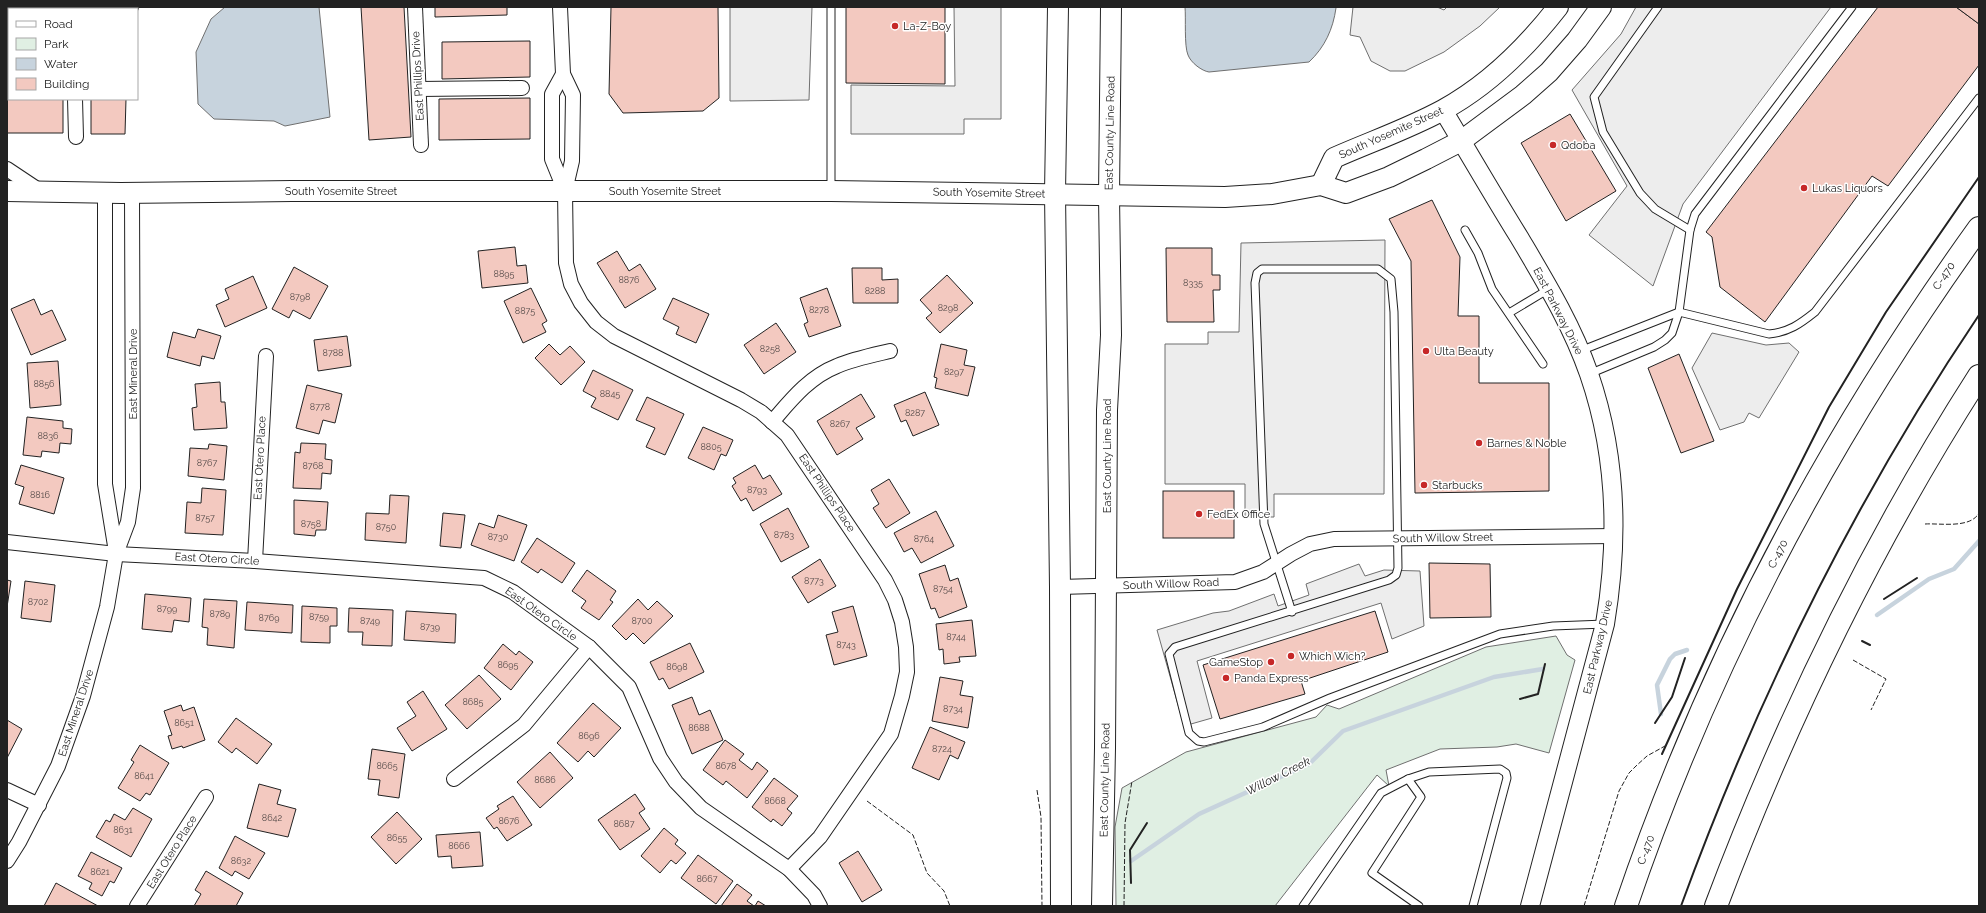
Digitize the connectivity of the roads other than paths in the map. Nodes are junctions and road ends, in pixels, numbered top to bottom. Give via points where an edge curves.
1 (414, 7) edge
2 (560, 7) edge
3 (831, 7) edge
4 (1058, 7) edge
5 (1111, 7) edge
6 (1558, 7) edge
7 (1602, 7) edge
8 (1658, 7) edge
9 (1852, 7) edge
10 (564, 74) junction
11 (522, 88) dead end
12 (419, 89) junction
13 (1979, 98) edge
14 (75, 100) edge
15 (1443, 110) junction
16 (76, 137) dead end
17 (1461, 140) junction
18 (421, 145) dead end
19 (7, 169) edge
20 (1321, 185) junction
21 (7, 191) edge
22 (41, 191) junction
23 (565, 191) junction
24 (831, 191) junction
25 (105, 192) junction
26 (132, 192) junction
27 (1054, 193) junction
28 (1109, 196) junction
29 (1979, 228) edge
30 (1465, 230) dead end
31 (1690, 230) junction
32 (1549, 289) junction
33 (1679, 312) junction
34 (1509, 313) junction
35 (890, 350) dead end
36 (1580, 351) junction
37 (266, 356) dead end
38 (1543, 364) dead end
39 (1589, 374) junction
40 (1979, 376) edge
41 (772, 422) junction
42 (1615, 536) junction
43 (1398, 538) junction
44 (7, 542) edge
45 (116, 554) junction
46 (255, 561) junction
47 (1276, 562) junction
48 (1106, 586) junction
49 (1060, 587) junction
50 (1292, 612) junction
51 (1605, 624) junction
52 (589, 647) junction
53 (454, 779) dead end
54 (1408, 779) junction
55 (7, 790) edge
56 (206, 797) dead end
57 (39, 805) junction
58 (7, 861) edge
59 (789, 868) junction
60 (1305, 905) edge
61 (137, 906) edge
62 (820, 906) edge
63 (1061, 906) edge
64 (1102, 906) edge
65 (1419, 906) edge
66 (1473, 906) edge
67 (1530, 906) edge
68 (1626, 906) edge
69 (1716, 906) edge

1 - 12 street, East Phillips Drive
2 - 10 street, East Phillips Place
3 - 24 lane
4 - 27 main road
5 - 28 main road, East County Line Road
6 - 15 main road, South Yosemite Street via 1503,68
7 - 17 main road via 1549,72 1511,104
8 - 31 lane via 1594,97 1603,132 1640,193 1655,209
9 - 31 lane via 1695,214
10 - 23 street, East Phillips Place via 573,95 572,161
10 - 23 street, East Phillips Place via 552,94 552,159
11 - 12 street
12 - 18 street, East Phillips Drive
13 - 33 lane via 1815,312 1798,326 1769,334
14 - 16 street
15 - 17 street, East Parkway Drive
15 - 20 main road, South Yosemite Street via 1334,158
17 - 20 main road via 1389,177 1346,193
17 - 32 street, East Parkway Drive
19 - 22 street
20 - 28 main road, South Yosemite Street via 1291,192 1253,195
21 - 22 main road, South Yosemite Street
22 - 25 main road, South Yosemite Street
23 - 24 main road, South Yosemite Street
23 - 26 main road, South Yosemite Street
23 - 41 street, East Phillips Place via 566,263 571,284 580,303 596,322 614,336 741,400
24 - 27 main road, South Yosemite Street
25 - 26 main road, South Yosemite Street
25 - 45 street, East Mineral Drive via 105,484
26 - 45 street, East Mineral Drive via 133,488 128,522
27 - 28 main road, South Yosemite Street
27 - 49 main road
28 - 48 main road, East County Line Road via 1111,335 1107,410
29 - 68 highway, C-470 via 1872,388 1790,531 1735,640 1696,726 1650,838
30 - 34 lane via 1478,253 1492,289
31 - 33 lane
32 - 34 lane
32 - 36 street, East Parkway Drive
33 - 36 lane
33 - 39 lane via 1676,326 1666,340
34 - 38 lane
35 - 41 street via 838,365 822,373 796,394
36 - 39 street, East Parkway Drive
37 - 46 street, East Otero Place
39 - 42 street, East Parkway Drive via 1609,455
40 - 69 highway via 1892,520 1827,646 1765,782
41 - 59 street, East Phillips Place via 796,447 885,580 902,622 907,672 891,734 820,837
42 - 43 street, South Willow Street
42 - 51 street, East Parkway Drive
43 - 47 street, South Willow Street via 1321,541
43 - 47 lane via 1394,312 1391,279 1378,269 1262,269 1257,272 1255,283 1264,524
43 - 50 lane via 1398,568 1396,575 1389,580
44 - 45 street, East Otero Circle
45 - 46 street, East Otero Circle
45 - 57 street, East Mineral Drive via 107,607 84,696 58,766
46 - 52 street, East Otero Circle via 484,578 513,592
47 - 48 street, South Willow Road via 1253,576 1235,582
47 - 50 lane
48 - 49 street, South Willow Road
48 - 64 main road, East County Line Road
49 - 63 main road
50 - 51 lane via 1175,647 1171,651 1169,654 1192,737 1204,742 1263,726 1500,634 1553,626
51 - 67 street, East Parkway Drive
52 - 53 street via 524,725
52 - 59 street, East Otero Circle via 629,686 660,758 676,782 701,808
54 - 60 lane via 1381,793
54 - 65 lane via 1421,797 1372,873
54 - 66 lane via 1429,772 1500,769 1506,773 1507,778
55 - 57 street
56 - 61 street, East Otero Place
57 - 58 street, East Mineral Drive
59 - 62 street, East Otero Circle via 814,895

